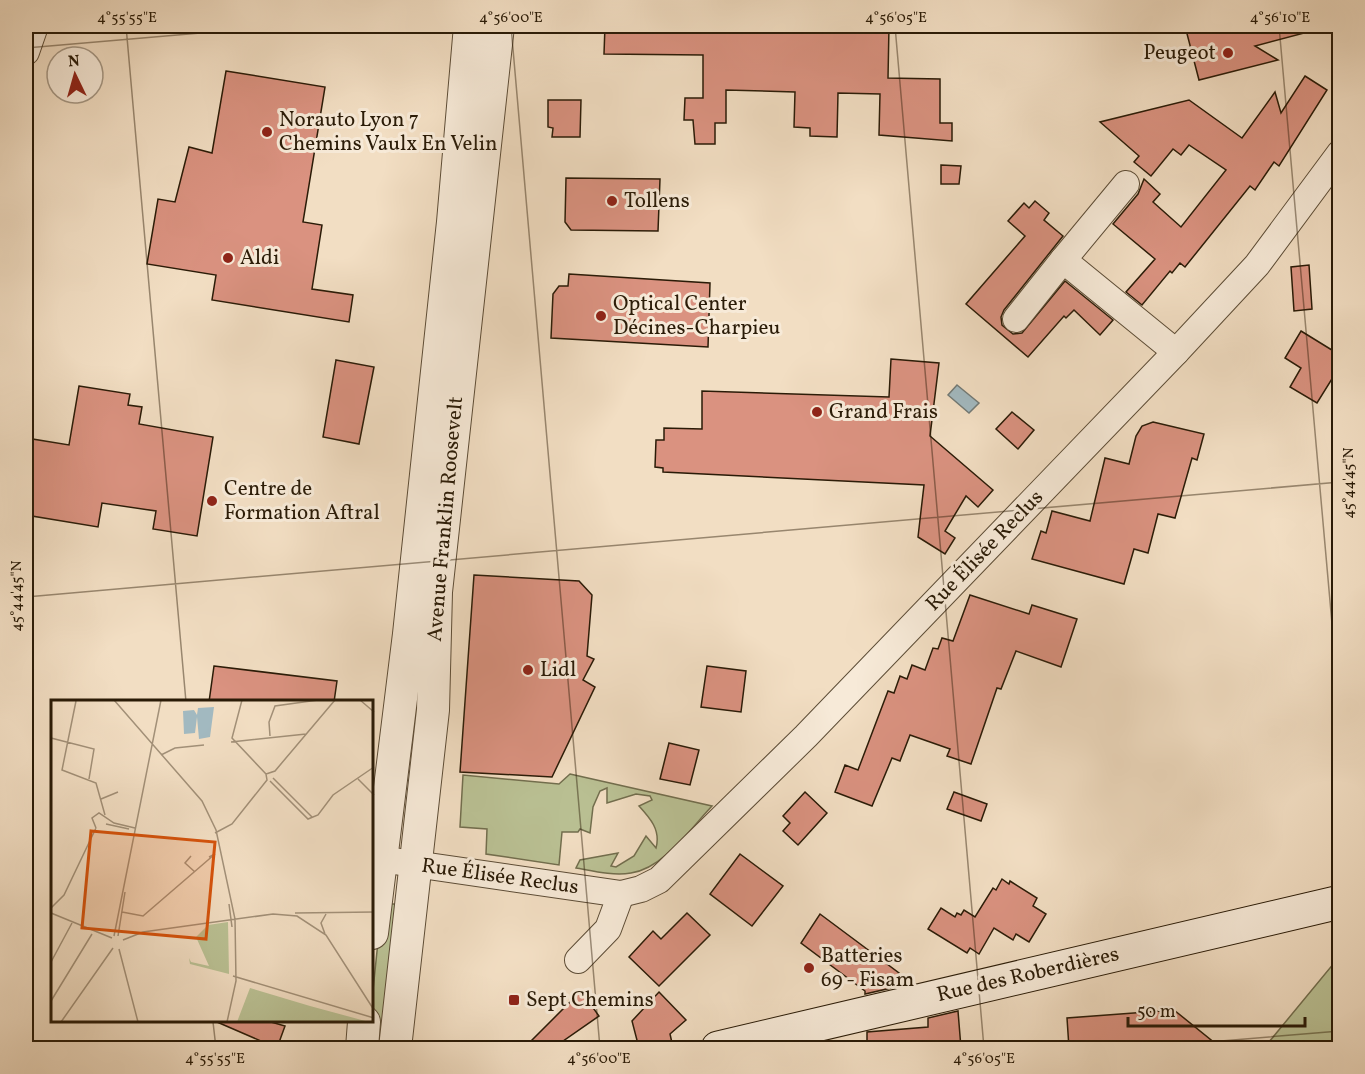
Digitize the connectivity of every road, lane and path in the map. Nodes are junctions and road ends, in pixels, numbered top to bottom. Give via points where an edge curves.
1 (35, 26) edge
2 (470, 26) edge
3 (498, 26) edge
4 (26, 52) edge
5 (1340, 153) edge
6 (1331, 175) edge
7 (1126, 184) dead end
8 (1063, 260) junction
9 (1016, 319) dead end
10 (1176, 352) junction
11 (429, 446) junction
12 (446, 496) junction
13 (380, 859) junction
14 (415, 865) junction
15 (621, 894) junction
16 (1340, 902) edge
17 (374, 914) edge
18 (578, 960) dead end
19 (364, 1023) edge
20 (362, 1048) edge
21 (396, 1048) edge
22 (718, 1048) edge

1 - 4 street
2 - 11 street, Avenue Franklin Roosevelt
3 - 12 street, Avenue Franklin Roosevelt
5 - 6 street, Rue Élisée Reclus
6 - 10 street, Rue Élisée Reclus via 1257,265
7 - 8 street
8 - 9 street
8 - 10 street
10 - 15 street, Rue Élisée Reclus via 806,736 659,880
11 - 12 street via 436,462 436,490
11 - 13 street, Avenue Franklin Roosevelt
12 - 14 street, Avenue Franklin Roosevelt via 436,592 433,710
13 - 14 street, Rue Élisée Reclus
13 - 17 street, Avenue Franklin Roosevelt
14 - 15 street, Rue Élisée Reclus
14 - 21 street, Avenue Franklin Roosevelt
15 - 18 street via 608,929
16 - 22 main road, Rue des Roberdières
19 - 20 street

